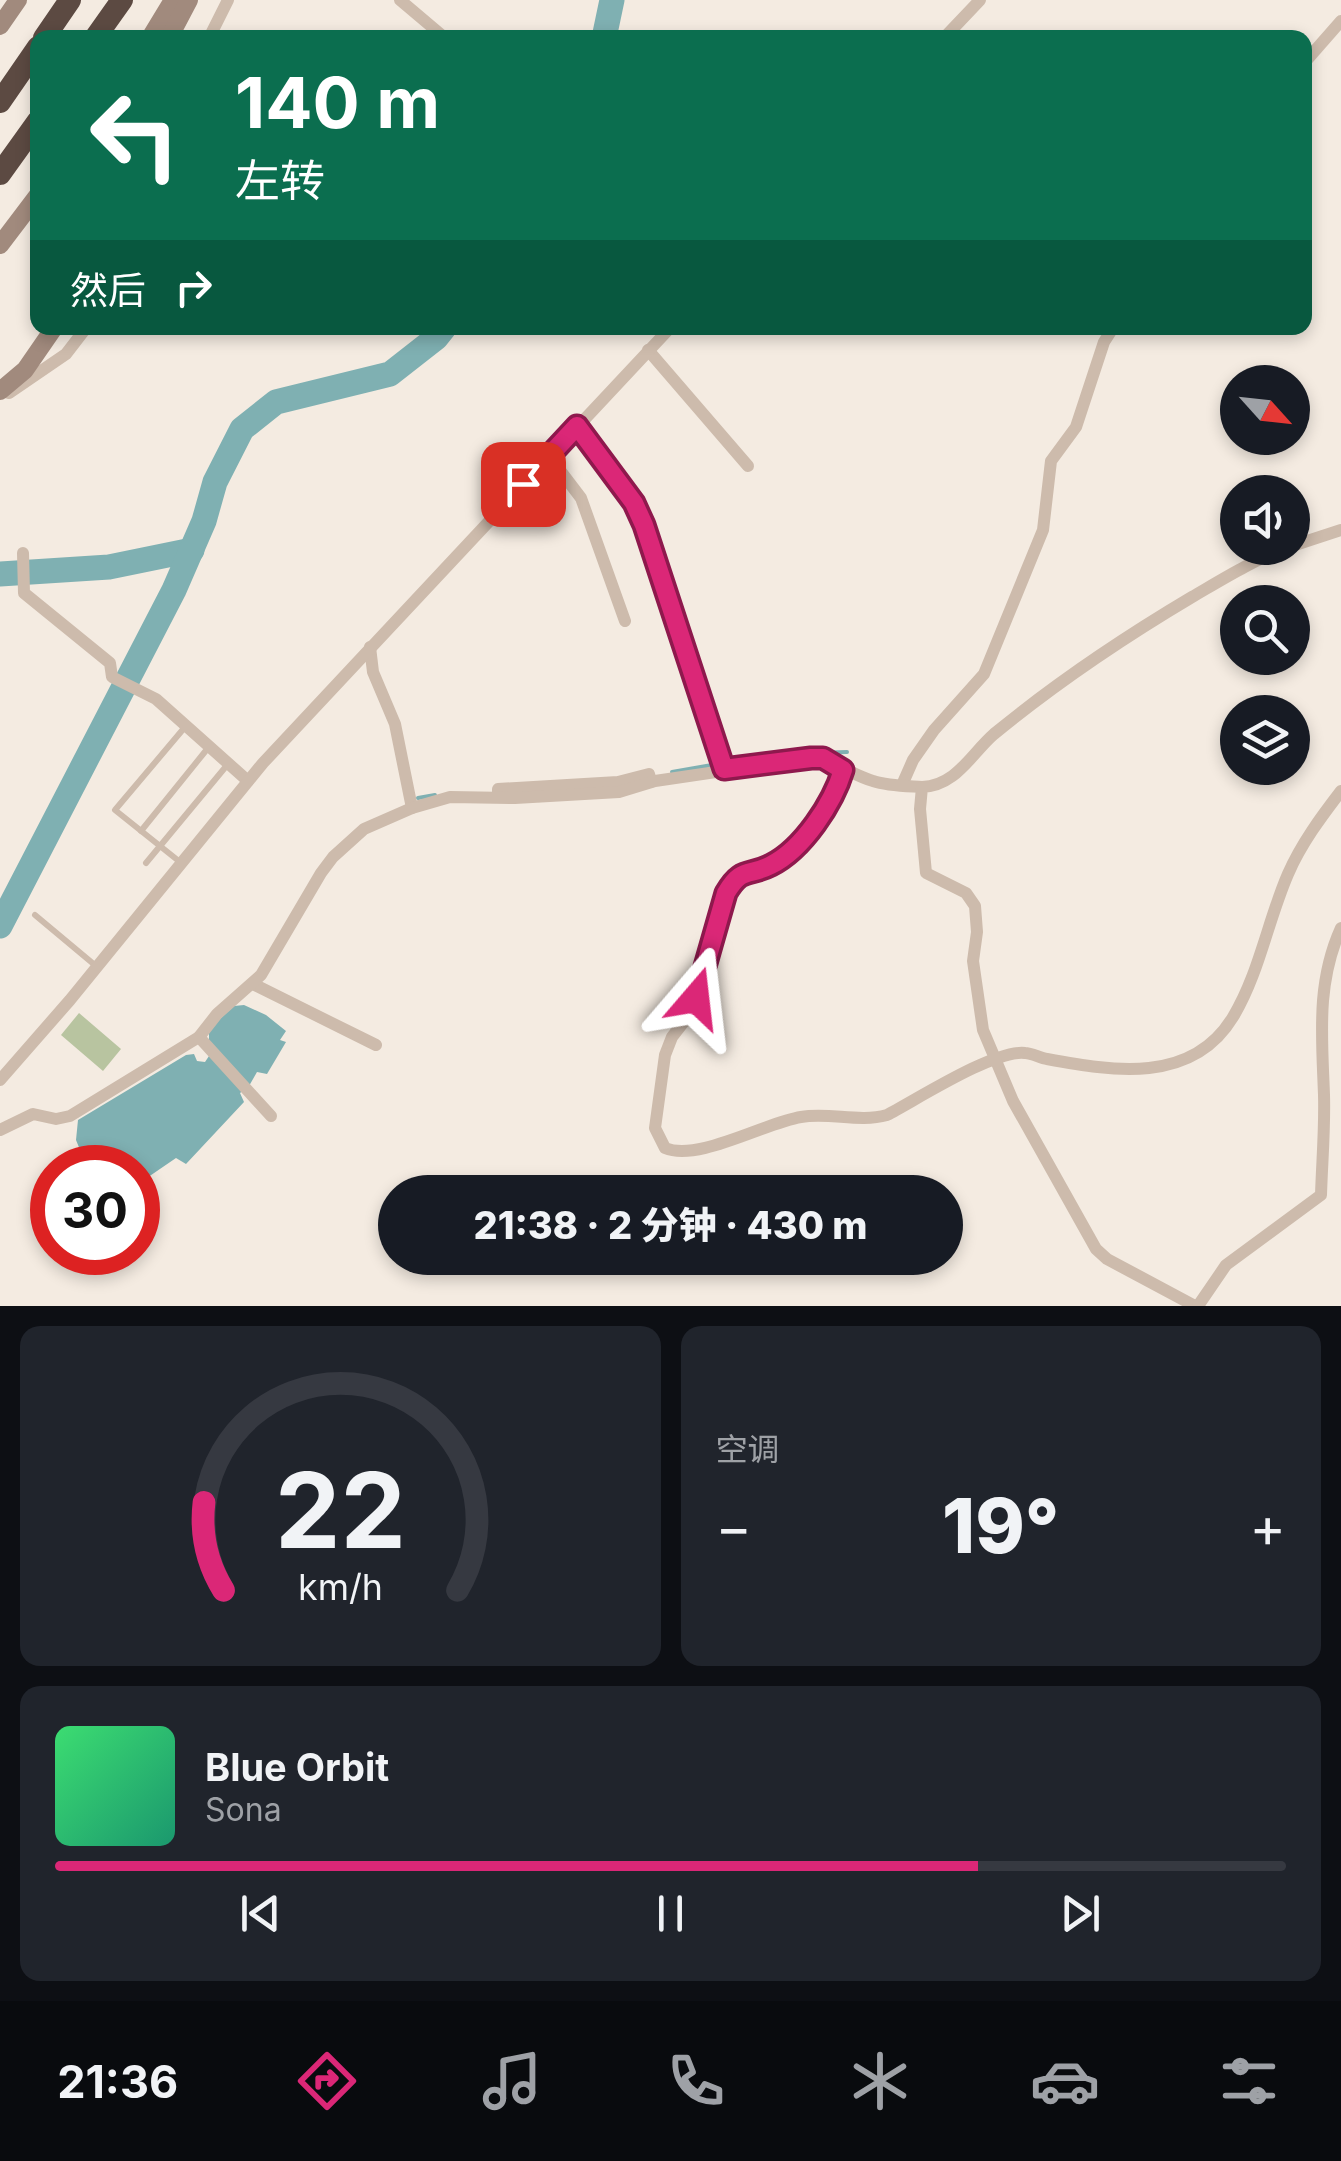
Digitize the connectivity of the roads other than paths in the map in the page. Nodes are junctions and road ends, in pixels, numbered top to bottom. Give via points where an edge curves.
1 (18, 0) edge
2 (70, 0) edge
3 (122, 0) edge
4 (173, 0) edge
5 (189, 0) edge
6 (228, 0) edge
7 (400, 0) edge
8 (980, 0) edge
9 (1341, 20) edge
10 (0, 26) edge
11 (49, 30) edge
12 (101, 30) edge
13 (155, 30) edge
14 (174, 30) edge
15 (213, 30) edge
16 (436, 30) edge
17 (952, 30) edge
18 (1312, 54) edge
19 (30, 59) edge
20 (0, 102) edge
21 (30, 132) edge
22 (0, 174) edge
23 (30, 205) edge
24 (0, 245) edge
25 (49, 335) edge
26 (81, 335) edge
27 (663, 335) edge
28 (1108, 335) edge
29 (648, 350) junction
30 (0, 391) edge
31 (0, 398) edge
32 (577, 426) junction
33 (548, 456) junction
34 (748, 466) dead end
35 (1341, 530) edge
36 (1310, 540) edge
37 (24, 553) dead end
38 (1246, 565) edge
39 (625, 621) dead end
40 (370, 647) junction
41 (186, 726) junction
42 (209, 747) junction
43 (228, 764) junction
44 (724, 769) junction
45 (843, 770) junction
46 (248, 781) junction
47 (902, 786) junction
48 (922, 787) junction
49 (1341, 791) edge
50 (412, 808) junction
51 (141, 831) junction
52 (160, 846) junction
53 (146, 862) dead end
54 (180, 862) junction
55 (36, 915) dead end
56 (1341, 928) edge
57 (96, 966) junction
58 (253, 984) junction
59 (202, 1039) junction
60 (376, 1046) dead end
61 (994, 1058) junction
62 (0, 1080) edge
63 (271, 1116) dead end
64 (0, 1130) edge
65 (1197, 1306) edge

1 - 10 street
2 - 11 highway
3 - 12 highway
4 - 13 street
5 - 14 street
6 - 15 street
7 - 16 street
8 - 17 street
9 - 18 street
19 - 20 highway
21 - 22 highway
23 - 24 street
25 - 30 street
26 - 31 street via 66,354
27 - 29 street
28 - 47 street via 1076,428 1052,461 1043,530 984,674 912,760
29 - 32 street
29 - 34 street
32 - 33 street
32 - 44 street via 644,525
33 - 39 street via 581,498
33 - 40 street
35 - 36 street
37 - 41 street via 24,593 110,664 112,677
38 - 48 street via 1028,706 956,774
40 - 46 street
40 - 50 street
41 - 42 street
41 - 51 lane via 115,810
42 - 43 street
42 - 51 lane
43 - 46 street
43 - 52 lane
44 - 45 street via 823,758
44 - 50 street via 619,787 450,797
45 - 47 street
45 - 61 street via 826,812 781,858 744,871 726,893 696,998 665,1055 657,1138 665,1148 686,1153 802,1117 887,1116
46 - 54 street
47 - 48 street
48 - 61 street via 926,873 966,893 976,906 972,962
49 - 61 street via 1288,873 1234,1017 1216,1039 1169,1066 1139,1071 1025,1052
50 - 58 street via 364,829 333,857
51 - 52 lane
52 - 53 lane
52 - 54 lane
54 - 57 street
55 - 57 lane
56 - 65 street via 1320,1019 1321,1195 1226,1265
57 - 62 street
58 - 59 street via 217,1014
58 - 60 street
59 - 63 street
59 - 64 street via 70,1116 33,1114
61 - 65 street via 1096,1249

